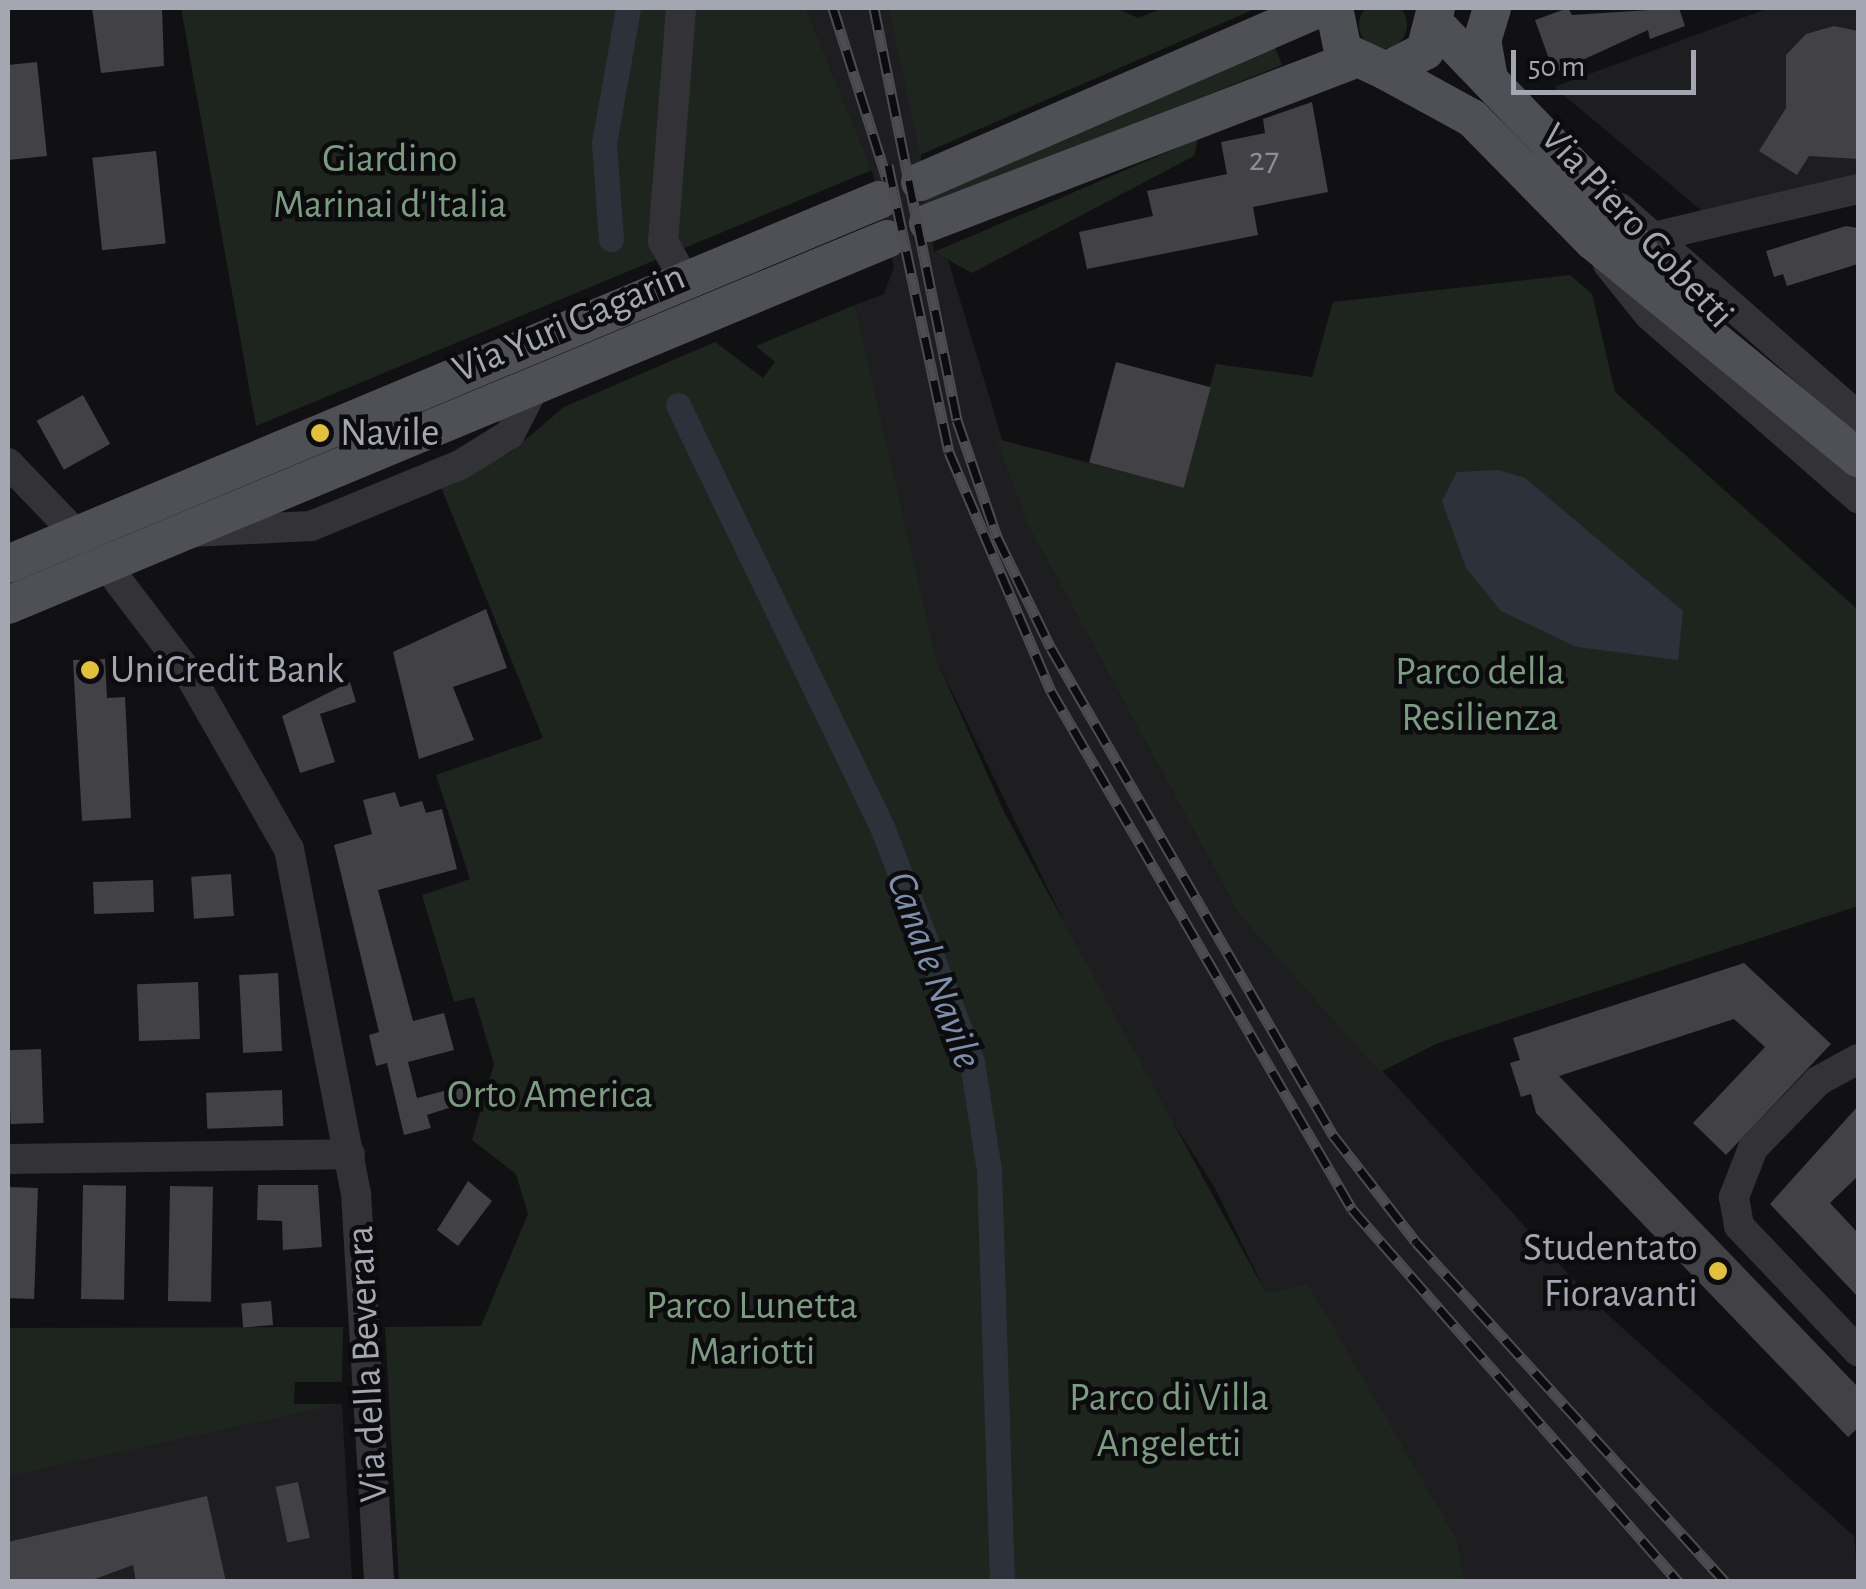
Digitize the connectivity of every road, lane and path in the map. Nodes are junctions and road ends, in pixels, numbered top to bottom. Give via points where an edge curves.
1 (681, 8) edge
2 (1320, 8) edge
3 (1334, 8) edge
4 (1490, 8) edge
5 (1436, 17) edge
6 (1369, 66) junction
7 (1489, 79) junction
8 (920, 182) dead end
9 (1587, 182) junction
10 (1858, 188) edge
11 (879, 200) dead end
12 (928, 223) dead end
13 (1715, 224) junction
14 (1654, 237) junction
15 (888, 239) dead end
16 (1593, 241) junction
17 (685, 280) junction
18 (1687, 289) junction
19 (1858, 416) edge
20 (1858, 458) edge
21 (8, 463) edge
22 (1858, 498) edge
23 (73, 536) junction
24 (8, 564) edge
25 (106, 565) junction
26 (8, 605) edge
27 (1858, 1059) edge
28 (350, 1154) junction
29 (8, 1159) edge
30 (1858, 1351) edge
31 (380, 1579) edge

1 - 17 street via 663,241
2 - 8 main road
3 - 6 main road via 1337,40
4 - 5 street
4 - 7 main road via 1482,41
5 - 6 main road via 1414,62
5 - 7 main road, Via Piero Gobetti
6 - 12 main road
6 - 16 main road, Via Piero Gobetti via 1472,118
7 - 9 main road, Via Piero Gobetti
9 - 14 street, Via Piero Gobetti
9 - 18 main road
10 - 13 street
11 - 17 main road, Via Yuri Gagarin
13 - 14 street
13 - 18 street via 1697,236
14 - 18 street, Via Piero Gobetti
15 - 25 main road, Via Yuri Gagarin
16 - 18 main road
16 - 22 street, Via Piero Gobetti via 1649,316
17 - 23 main road, Via Yuri Gagarin
18 - 19 street, Via Piero Gobetti
18 - 20 main road
21 - 23 street, Via della Beverara
23 - 24 main road, Via Yuri Gagarin
23 - 25 street, Via della Beverara
25 - 26 main road, Via Yuri Gagarin
25 - 28 street, Via della Beverara via 190,674 279,824 308,916
27 - 30 street via 1818,1081 1753,1148 1734,1197 1739,1226
28 - 29 street
28 - 31 street, Via della Beverara

